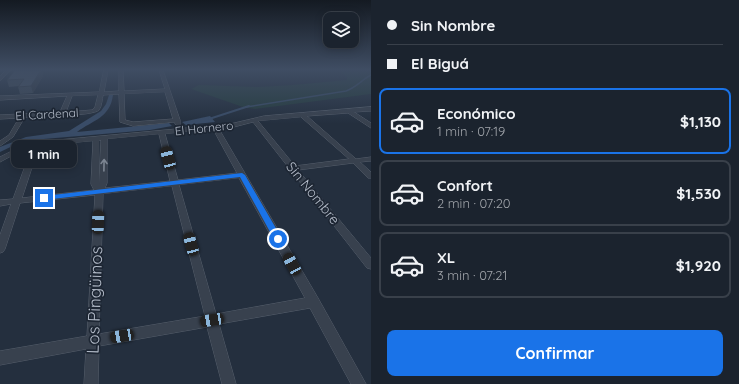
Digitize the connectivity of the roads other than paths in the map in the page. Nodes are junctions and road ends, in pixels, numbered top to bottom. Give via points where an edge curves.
1 (102, 88) edge
2 (121, 88) edge
3 (168, 90) joint
4 (121, 92) junction
5 (101, 93) junction
6 (70, 95) junction
7 (2, 98) edge
8 (0, 103) edge
9 (371, 109) edge
10 (349, 111) junction
11 (62, 114) junction
12 (303, 115) junction
13 (23, 116) junction
14 (0, 117) edge
15 (177, 120) junction
16 (254, 120) junction
17 (371, 126) edge
18 (215, 127) junction
19 (180, 130) junction
20 (161, 132) junction
21 (100, 138) junction
22 (1, 142) edge
23 (36, 144) junction
24 (371, 159) edge
25 (0, 160) edge
26 (355, 161) junction
27 (293, 168) junction
28 (242, 175) junction
29 (371, 176) edge
30 (175, 183) junction
31 (99, 192) junction
32 (17, 201) junction
33 (0, 203) edge
34 (0, 249) edge
35 (371, 265) edge
36 (314, 302) junction
37 (212, 320) junction
38 (93, 342) junction
39 (0, 358) edge
40 (91, 384) edge
41 (229, 384) edge
42 (359, 384) edge

1 - 5 street
2 - 4 street
3 - 4 street
3 - 15 street
4 - 5 street
4 - 15 street, El Hornero via 121,119 126,123
5 - 6 street
5 - 11 street, El Cardenal via 98,108
6 - 7 street
6 - 11 street
7 - 8 street
9 - 10 street, El Hornero
10 - 12 street, El Hornero
10 - 17 street
11 - 13 street, El Cardenal
12 - 16 street, El Hornero
12 - 26 street
13 - 14 street, El Cardenal
13 - 22 street via 11,136
15 - 19 street
16 - 18 street, El Hornero via 238,125
16 - 27 street, Sin Nombre
18 - 19 street, El Hornero
18 - 28 street
19 - 20 street, El Hornero
20 - 21 street, El Hornero
20 - 30 street
21 - 23 street, El Hornero
21 - 31 street, Los Pingüinos via 95,184
23 - 25 street via 22,148
23 - 32 street
24 - 26 street
26 - 27 street
26 - 29 street
27 - 35 street, Sin Nombre
28 - 30 street
28 - 36 street
30 - 31 street
30 - 37 street
31 - 32 street
31 - 38 street, Los Pingüinos
32 - 33 street
32 - 34 street
36 - 37 street
36 - 42 street
37 - 38 street
37 - 41 street
38 - 39 street
38 - 40 street, Los Pingüinos

